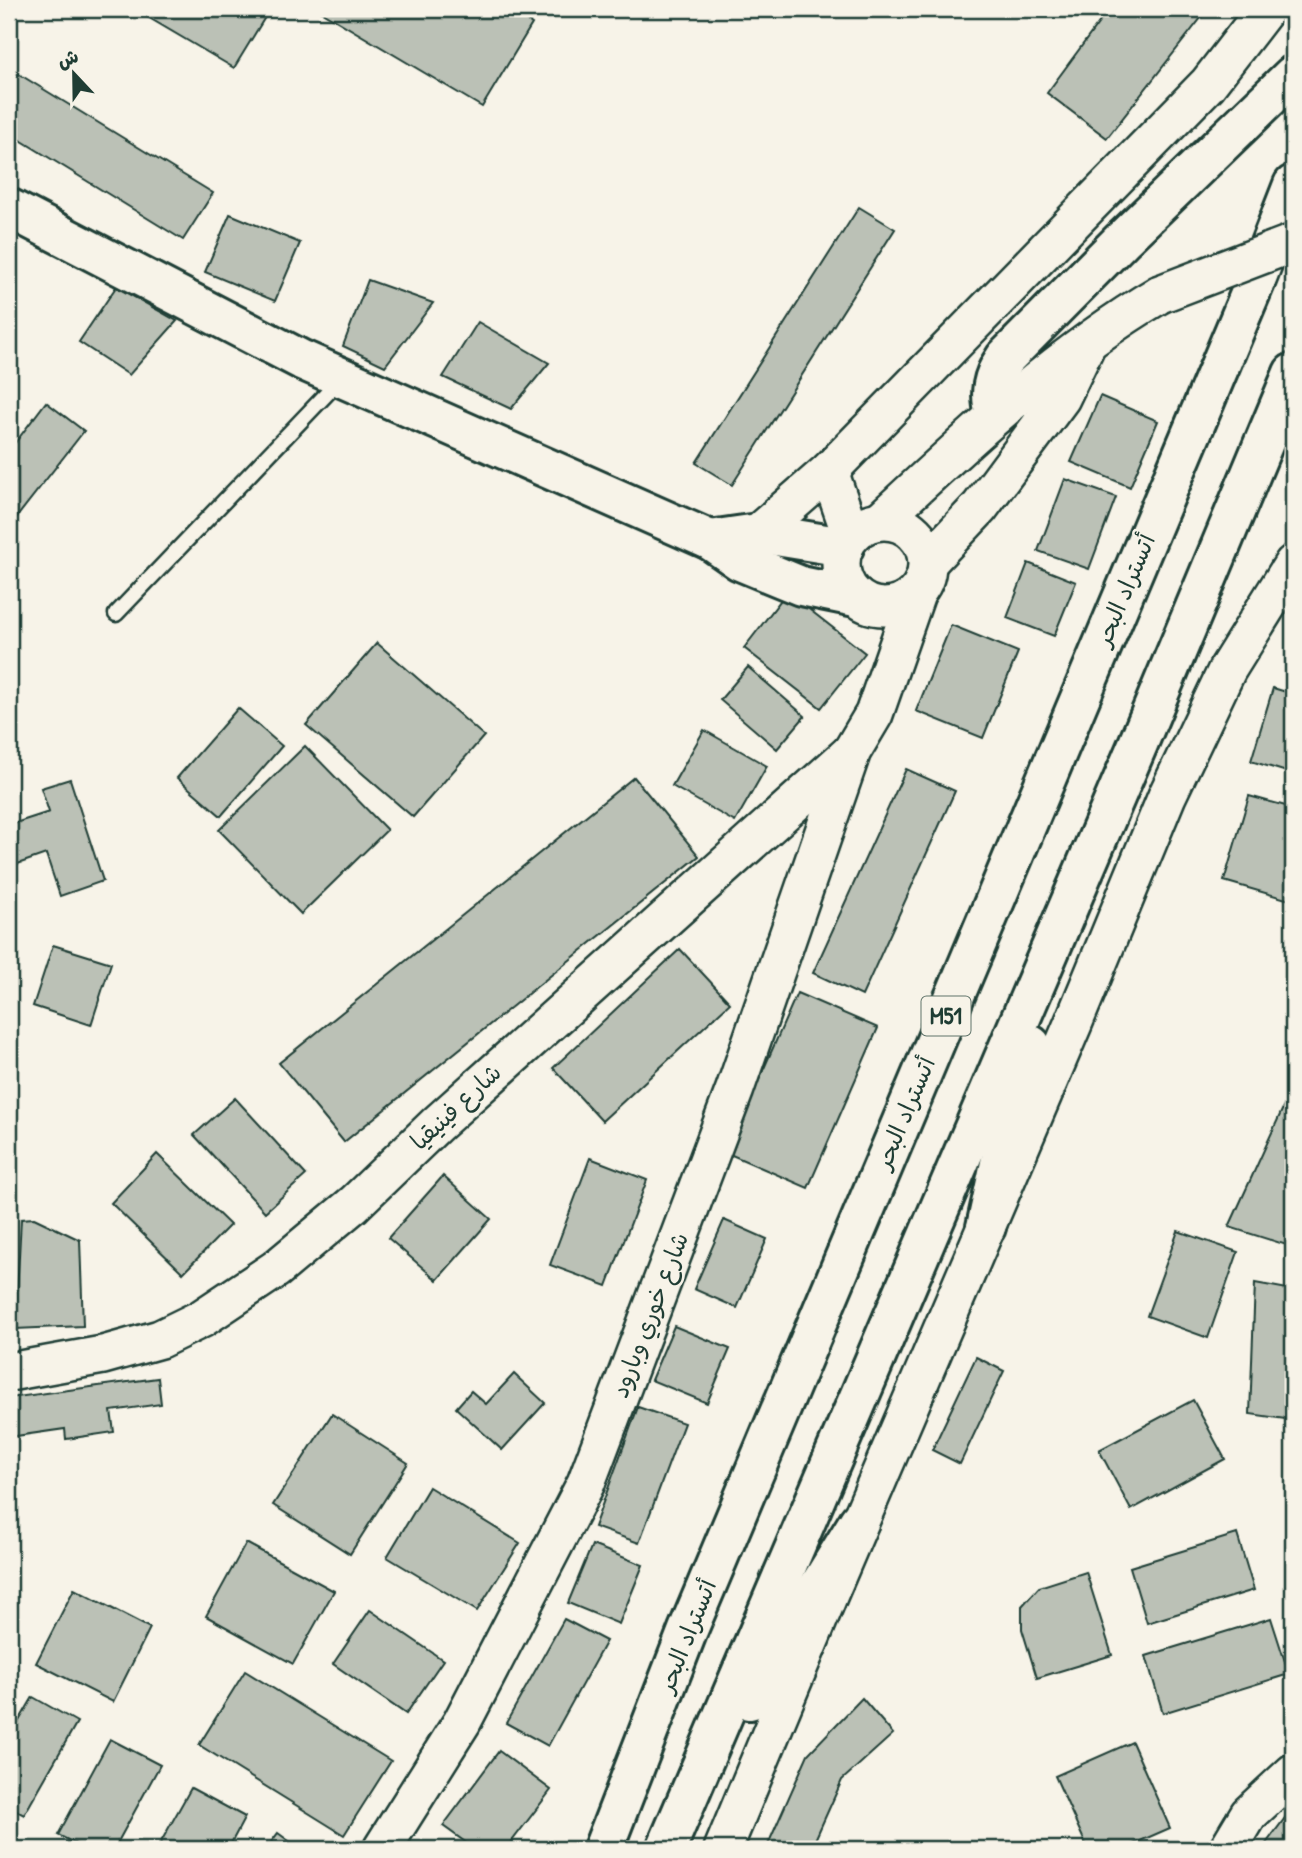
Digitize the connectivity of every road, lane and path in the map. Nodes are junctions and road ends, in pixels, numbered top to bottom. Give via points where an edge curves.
1 (1266, 9) edge
2 (1293, 75) edge
3 (1293, 185) edge
4 (9, 208) edge
5 (1293, 243) edge
6 (1087, 344) junction
7 (1293, 373) edge
8 (342, 377) junction
9 (995, 415) junction
10 (829, 471) junction
11 (859, 534) junction
12 (736, 545) junction
13 (1293, 564) edge
14 (922, 578) junction
15 (863, 601) junction
16 (116, 614) dead end
17 (892, 667) junction
18 (852, 751) junction
19 (1046, 959) junction
20 (986, 1227) junction
21 (9, 1372) edge
22 (859, 1521) junction
23 (1293, 1773) edge
24 (689, 1797) junction
25 (383, 1849) edge
26 (603, 1849) edge
27 (666, 1849) edge
28 (723, 1849) edge
29 (1228, 1849) edge

1 - 10 street via 1208,84
2 - 9 main road via 1005,358 992,383
3 - 26 main road, أتستراد البحر / M51 via 694,1617
4 - 8 main road
5 - 6 street, bridge via 1160,294 1115,320
6 - 9 street
6 - 14 street via 1061,398
7 - 19 main road
8 - 12 main road
8 - 16 lane
9 - 11 street
10 - 11 street
10 - 12 street
11 - 12 main road
11 - 14 street via 898,523 914,531 924,545
11 - 15 street via 840,565 844,583
12 - 15 main road via 801,586
13 - 20 street via 1227,670 1167,796
14 - 15 street via 902,604 886,608
14 - 17 street
15 - 17 street
17 - 18 street via 874,714
18 - 21 street, شارع فينيقيا via 354,1204 276,1269 201,1319 160,1339
18 - 25 street, شارع خوري وبارود via 735,1089 586,1483 462,1722
19 - 20 main road via 1035,1030
19 - 24 main road
20 - 22 street
22 - 24 main road
22 - 28 street
23 - 29 street via 1250,1814
24 - 27 main road

